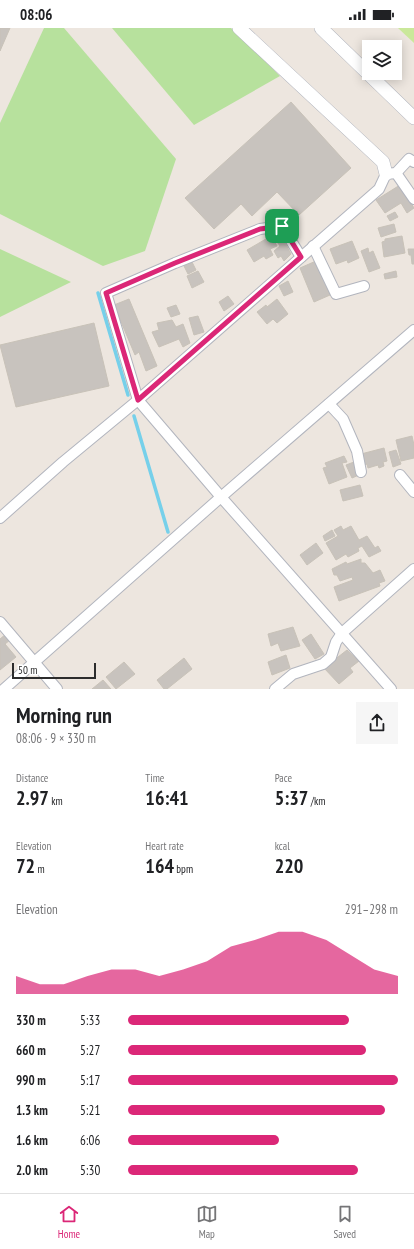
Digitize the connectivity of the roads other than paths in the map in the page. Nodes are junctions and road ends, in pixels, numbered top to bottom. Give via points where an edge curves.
1 (239, 28) edge
2 (321, 28) edge
3 (414, 118) edge
4 (414, 162) edge
5 (391, 174) junction
6 (414, 199) edge
7 (313, 246) junction
8 (301, 257) junction
9 (364, 286) dead end
10 (414, 330) edge
11 (138, 400) junction
12 (329, 404) junction
13 (361, 472) dead end
14 (400, 475) dead end
15 (414, 492) edge
16 (221, 497) junction
17 (0, 518) edge
18 (414, 569) edge
19 (0, 622) edge
20 (342, 633) junction
21 (34, 664) junction
22 (4, 689) edge
23 (57, 689) edge
24 (275, 689) edge
25 (391, 689) edge

1 - 5 street via 382,162
2 - 3 street
4 - 5 street via 409,159
5 - 6 street
5 - 7 street via 379,189
7 - 8 street
7 - 9 street via 336,294
8 - 11 street
8 - 11 street via 282,226 260,229 106,293
10 - 12 street
11 - 16 street
11 - 17 street
12 - 13 street via 346,424 357,451
12 - 16 street
14 - 15 street
16 - 20 street
16 - 21 street
18 - 20 street
19 - 21 street
20 - 24 street via 331,657 323,664 293,674
20 - 25 street
21 - 22 street
21 - 23 street

